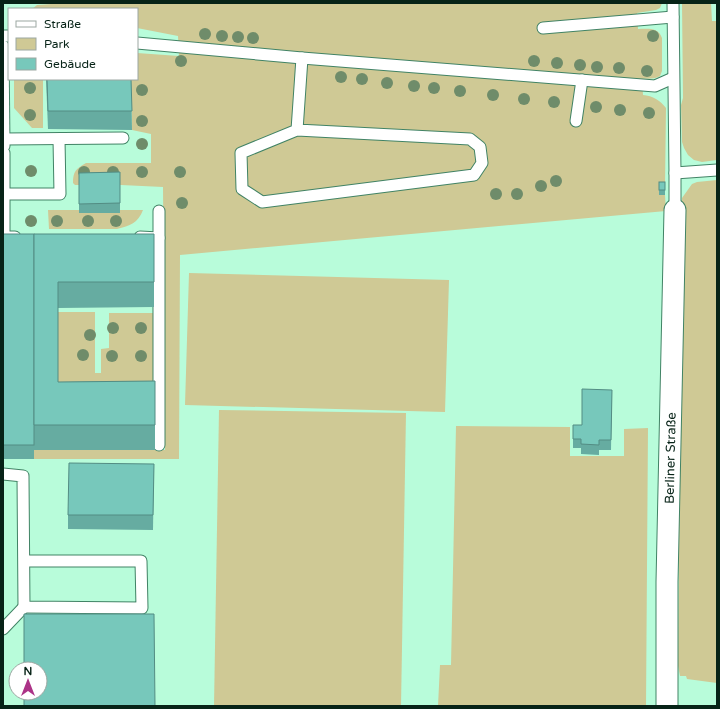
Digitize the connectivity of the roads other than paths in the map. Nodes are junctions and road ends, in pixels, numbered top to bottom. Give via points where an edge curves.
1 (673, 3) edge
2 (673, 17) junction
3 (543, 28) dead end
4 (138, 43) edge
5 (3, 46) edge
6 (302, 58) junction
7 (673, 78) junction
8 (582, 80) junction
9 (576, 122) dead end
10 (297, 130) junction
11 (123, 138) dead end
12 (4, 139) edge
13 (58, 139) junction
14 (3, 153) edge
15 (717, 170) edge
16 (676, 173) junction
17 (4, 194) edge
18 (674, 210) joint
19 (159, 211) dead end
20 (27, 237) edge
21 (128, 238) edge
22 (159, 238) junction
23 (159, 445) dead end
24 (3, 474) edge
25 (24, 561) junction
26 (24, 607) junction
27 (3, 629) edge
28 (667, 706) edge

1 - 2 lane
2 - 3 lane
2 - 7 lane
4 - 6 lane
5 - 12 lane
6 - 8 lane
6 - 10 lane
7 - 8 lane via 655,86
7 - 16 lane
8 - 9 lane
10 - 10 lane via 241,153 242,189 262,202 474,175 482,163 480,147 470,139
11 - 13 lane
12 - 13 lane
12 - 14 lane
13 - 17 lane via 60,194
14 - 17 lane
15 - 16 lane
16 - 18 lane
17 - 20 lane via 4,237
18 - 28 street, Berliner Straße
19 - 22 lane
21 - 22 lane
22 - 23 lane
24 - 25 lane via 23,476
25 - 26 lane
25 - 26 lane via 141,561 142,608
26 - 27 lane

